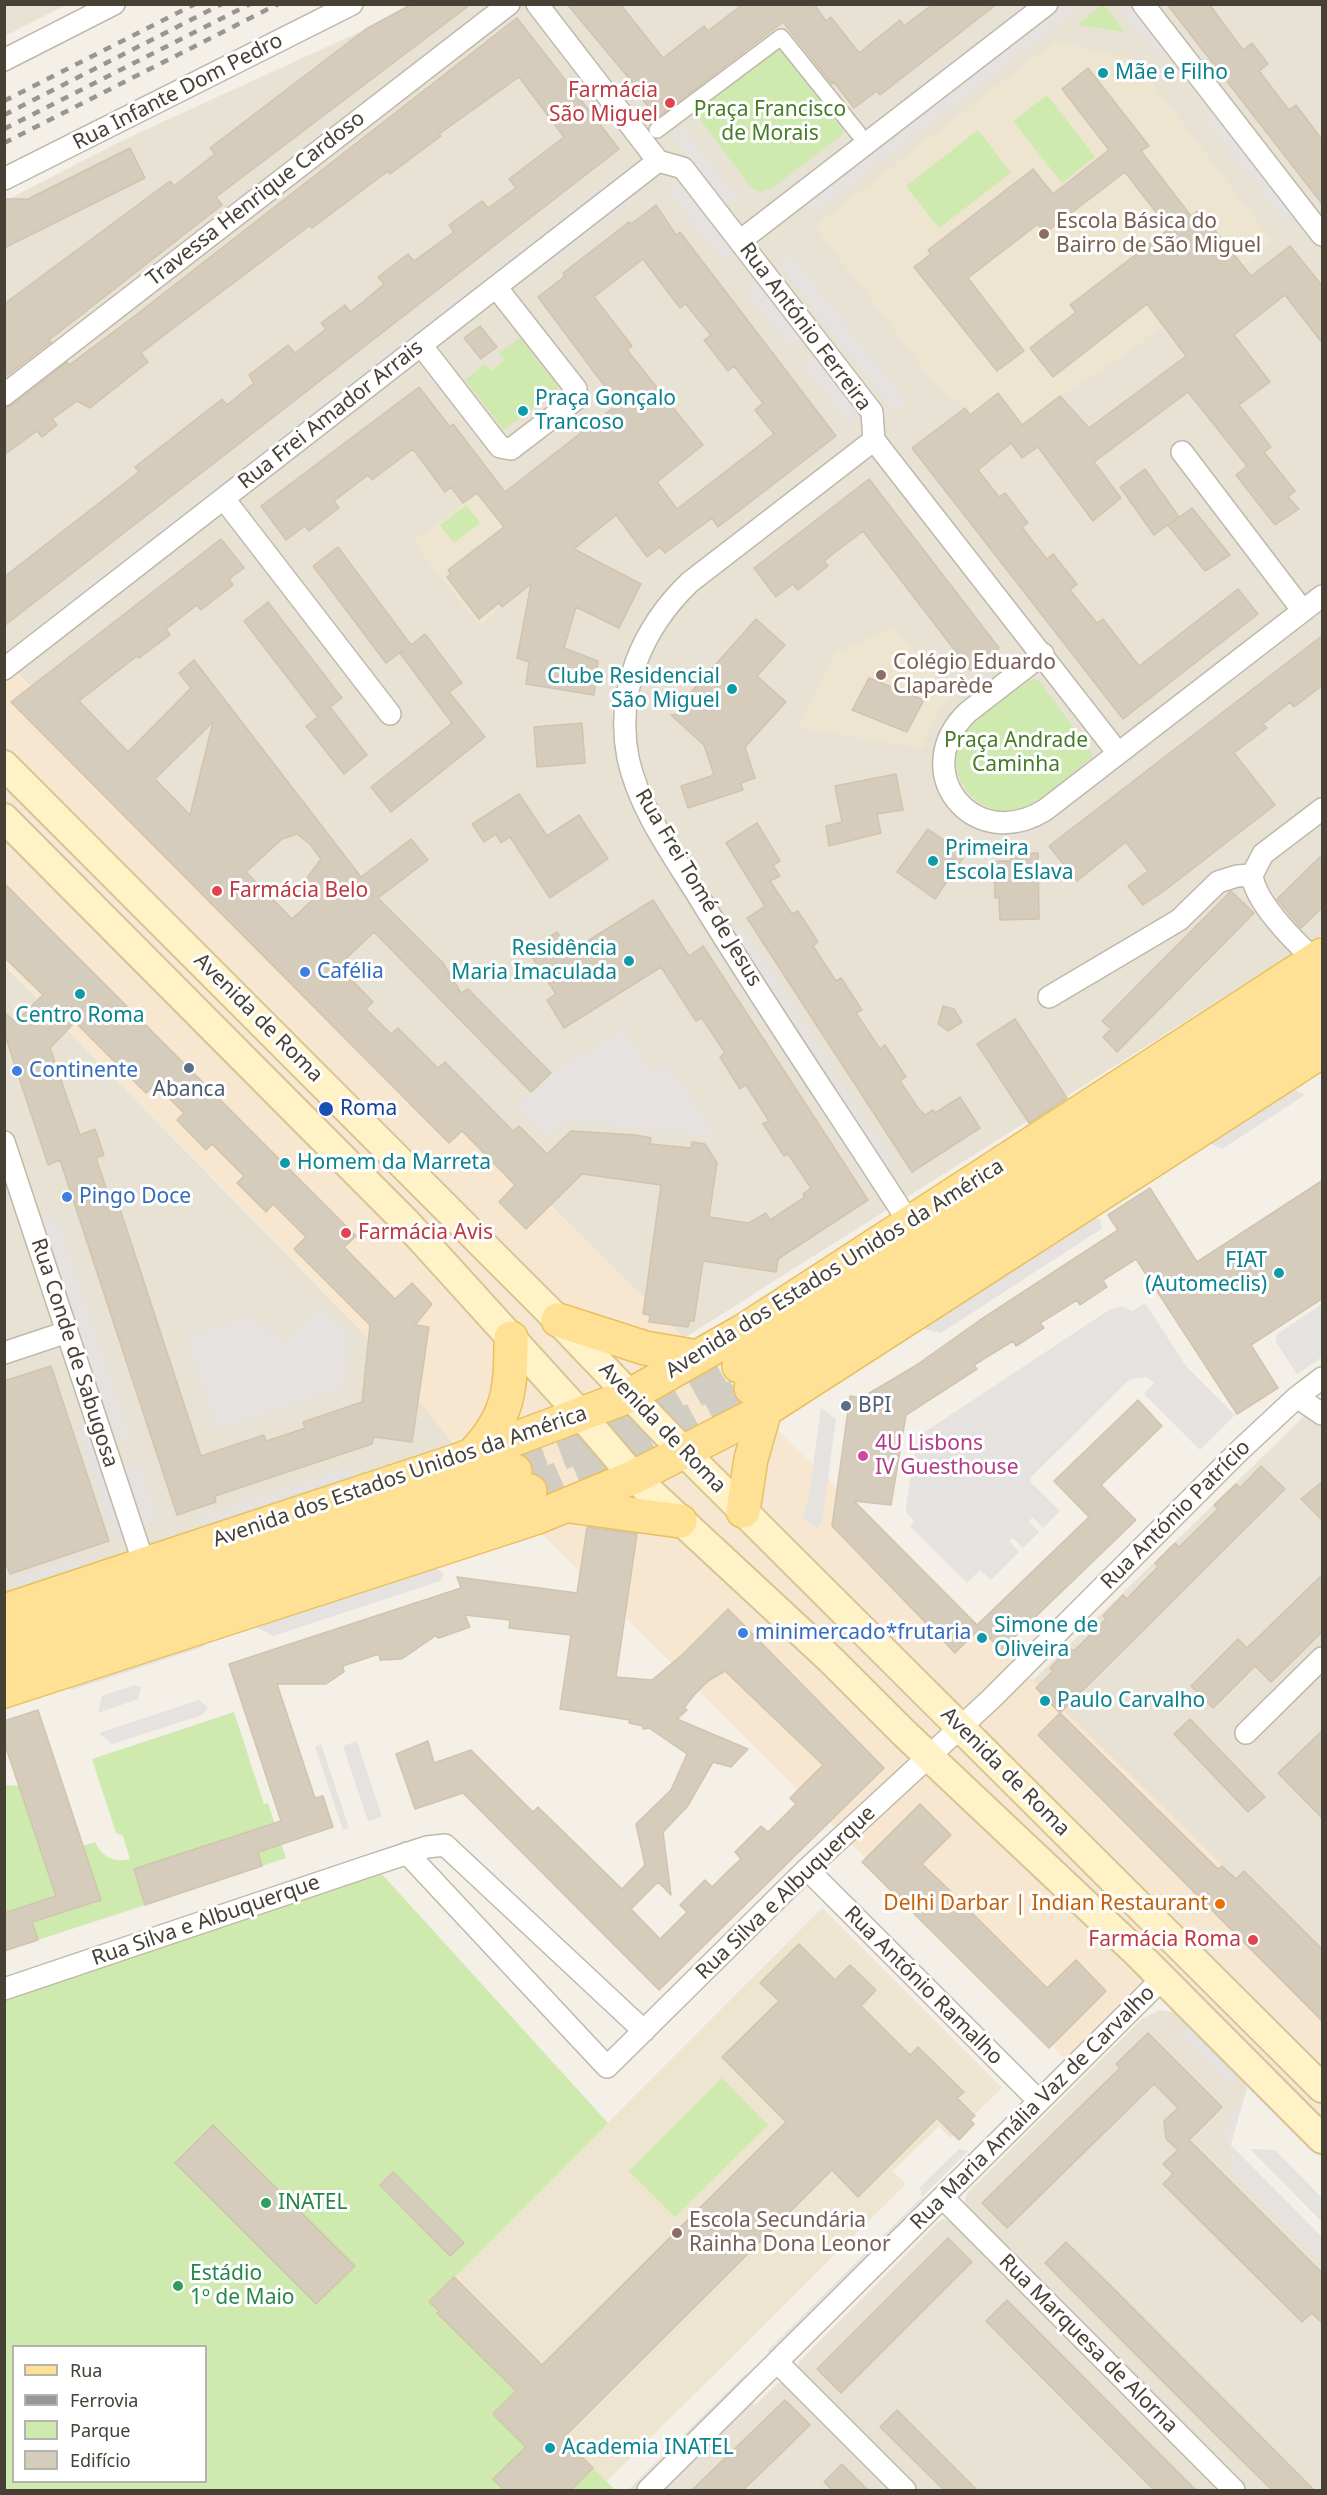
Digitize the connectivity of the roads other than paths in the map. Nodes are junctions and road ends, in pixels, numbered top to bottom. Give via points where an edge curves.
1 (114, 4) edge
2 (352, 4) edge
3 (508, 4) edge
4 (537, 4) edge
5 (1047, 4) edge
6 (1143, 4) edge
7 (4, 60) edge
8 (657, 130) dead end
9 (858, 133) dead end
10 (658, 161) junction
11 (4, 179) edge
12 (1323, 235) edge
13 (740, 241) junction
14 (496, 287) junction
15 (421, 345) junction
16 (4, 395) edge
17 (874, 440) junction
18 (1182, 452) dead end
19 (224, 499) junction
20 (1323, 596) edge
21 (1303, 611) junction
22 (1043, 654) junction
23 (4, 669) edge
24 (390, 714) dead end
25 (1118, 753) junction
26 (4, 765) edge
27 (1323, 809) edge
28 (4, 818) edge
29 (1252, 875) junction
30 (1320, 967) edge
31 (1049, 997) dead end
32 (1323, 1019) edge
33 (1323, 1051) edge
34 (4, 1142) edge
35 (910, 1224) junction
36 (558, 1320) junction
37 (67, 1332) junction
38 (511, 1338) junction
39 (4, 1353) edge
40 (698, 1357) junction
41 (1323, 1378) edge
42 (751, 1388) junction
43 (629, 1396) junction
44 (1298, 1396) junction
45 (1323, 1414) edge
46 (581, 1415) junction
47 (684, 1452) junction
48 (471, 1456) junction
49 (634, 1477) junction
50 (568, 1506) junction
51 (743, 1511) junction
52 (680, 1521) junction
53 (144, 1564) junction
54 (4, 1611) edge
55 (4, 1637) edge
56 (1323, 1658) edge
57 (4, 1669) edge
58 (4, 1691) edge
59 (961, 1728) junction
60 (1246, 1733) dead end
61 (930, 1757) junction
62 (407, 1853) junction
63 (807, 1869) junction
64 (1187, 1954) junction
65 (1163, 1978) junction
66 (4, 1989) edge
67 (644, 2031) junction
68 (1323, 2088) edge
69 (1040, 2101) junction
70 (1323, 2139) edge
71 (943, 2198) junction
72 (777, 2362) junction
73 (648, 2490) edge
74 (905, 2490) edge
75 (1234, 2490) edge

1 - 7 street
2 - 11 street, Rua Infante Dom Pedro
3 - 16 street, Travessa Henrique Cardoso
4 - 10 street
5 - 13 street
6 - 12 street
8 - 9 street via 781,37
10 - 13 street, Rua António Ferreira via 683,168
10 - 14 street, Rua Frei Amador Arrais
13 - 17 street, Rua António Ferreira via 872,412
14 - 15 street, Rua Frei Amador Arrais
14 - 15 street via 576,388 575,400 511,449 500,447
15 - 19 street, Rua Frei Amador Arrais
17 - 22 street, Rua António Ferreira
17 - 35 street, Rua Frei Tomé de Jesus via 674,597 639,651 628,692 626,735 633,777 650,817
18 - 21 street
19 - 23 street, Rua Frei Amador Arrais
19 - 24 street
20 - 21 street
21 - 25 street
22 - 25 street, Rua António Ferreira
22 - 25 street via 968,712 951,731 944,766 956,800 986,821 1022,822 1045,810
26 - 36 main road, Avenida de Roma
27 - 29 street via 1263,854
28 - 38 main road, Avenida de Roma via 397,1212
29 - 30 street via 1257,894
29 - 31 street via 1218,882 1179,920
30 - 35 main road, Avenida dos Estados Unidos da América
30 - 42 main road, Avenida dos Estados Unidos da América via 1300,1003
32 - 42 main road, Avenida dos Estados Unidos da América
33 - 42 main road, Avenida dos Estados Unidos da América
34 - 37 street, Rua Conde de Sabugosa
35 - 40 main road, Avenida dos Estados Unidos da América
36 - 40 main road via 645,1348
36 - 43 main road, Avenida de Roma
37 - 39 street
37 - 53 street, Rua Conde de Sabugosa
38 - 46 main road, Avenida de Roma
38 - 48 main road via 507,1403 492,1433
40 - 43 main road, Avenida dos Estados Unidos da América
41 - 44 street, Rua António Patrício
42 - 47 main road, Avenida dos Estados Unidos da América
42 - 51 main road via 756,1435
43 - 46 main road, Avenida dos Estados Unidos da América
43 - 47 main road, Avenida de Roma
44 - 45 street
44 - 59 street, Rua António Patrício
46 - 48 main road, Avenida dos Estados Unidos da América
46 - 49 main road, Avenida de Roma
47 - 49 main road, Avenida dos Estados Unidos da América
47 - 51 main road, Avenida de Roma
48 - 53 main road, Avenida dos Estados Unidos da América
49 - 50 main road, Avenida dos Estados Unidos da América
49 - 52 main road, Avenida de Roma
50 - 52 main road
50 - 58 main road, Avenida dos Estados Unidos da América
51 - 59 main road, Avenida de Roma
52 - 61 main road, Avenida de Roma
53 - 54 main road, Avenida dos Estados Unidos da América
55 - 57 main road, Avenida dos Estados Unidos da América via 522,1481
56 - 60 street
59 - 61 street, Rua António Patrício
59 - 64 main road, Avenida de Roma
61 - 63 street, Rua Silva e Albuquerque
61 - 65 main road, Avenida de Roma
62 - 66 street, Rua Silva e Albuquerque
62 - 67 street, Rua Silva e Albuquerque via 445,1845
62 - 67 street, Rua Silva e Albuquerque via 607,2067
63 - 67 street, Rua Silva e Albuquerque
63 - 69 street, Rua António Ramalho
64 - 65 main road
64 - 68 main road, Avenida de Roma
65 - 69 street, Rua Maria Amália Vaz de Carvalho
65 - 70 main road, Avenida de Roma
69 - 71 street, Rua Maria Amália Vaz de Carvalho
71 - 72 street, Rua Maria Amália Vaz de Carvalho
71 - 75 street, Rua Marquesa de Alorna
72 - 73 street, Rua Maria Amália Vaz de Carvalho
72 - 74 street

